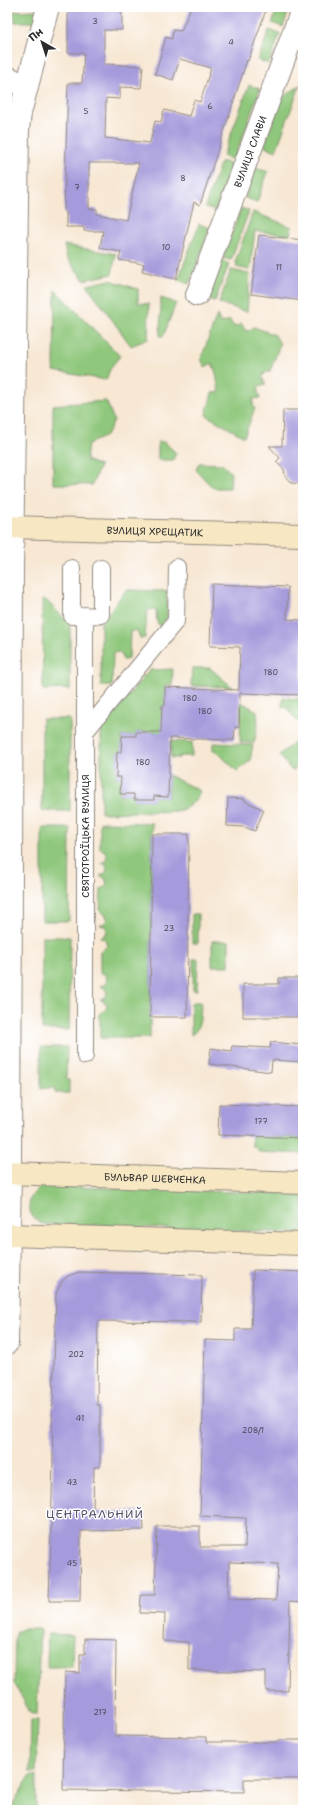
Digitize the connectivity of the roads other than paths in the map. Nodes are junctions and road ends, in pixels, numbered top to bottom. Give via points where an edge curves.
1 (48, 7) edge
2 (303, 7) edge
3 (7, 76) edge
4 (26, 87) junction
5 (197, 295) dead end
6 (10, 527) edge
7 (303, 535) edge
8 (177, 567) dead end
9 (72, 568) dead end
10 (101, 568) dead end
11 (85, 616) junction
12 (86, 731) junction
13 (85, 1056) dead end
14 (8, 1173) edge
15 (303, 1183) edge
16 (8, 1235) edge
17 (303, 1244) edge
18 (7, 1343) edge

1 - 4 street
2 - 5 street, ВУЛИЦЯ СЛАВИ
3 - 4 street
4 - 6 street via 18,125
6 - 7 main road, ВУЛИЦЯ ХРЕЩАТИК
6 - 14 street
8 - 12 street via 176,621
9 - 11 street via 72,616
10 - 11 street via 101,615
11 - 12 street, СВЯТОТРОЇЦЬКА ВУЛИЦЯ
12 - 13 street, СВЯТОТРОЇЦЬКА ВУЛИЦЯ
14 - 15 main road, БУЛЬВАР ШЕВЧЕНКА
14 - 16 street
16 - 17 main road
16 - 18 street

